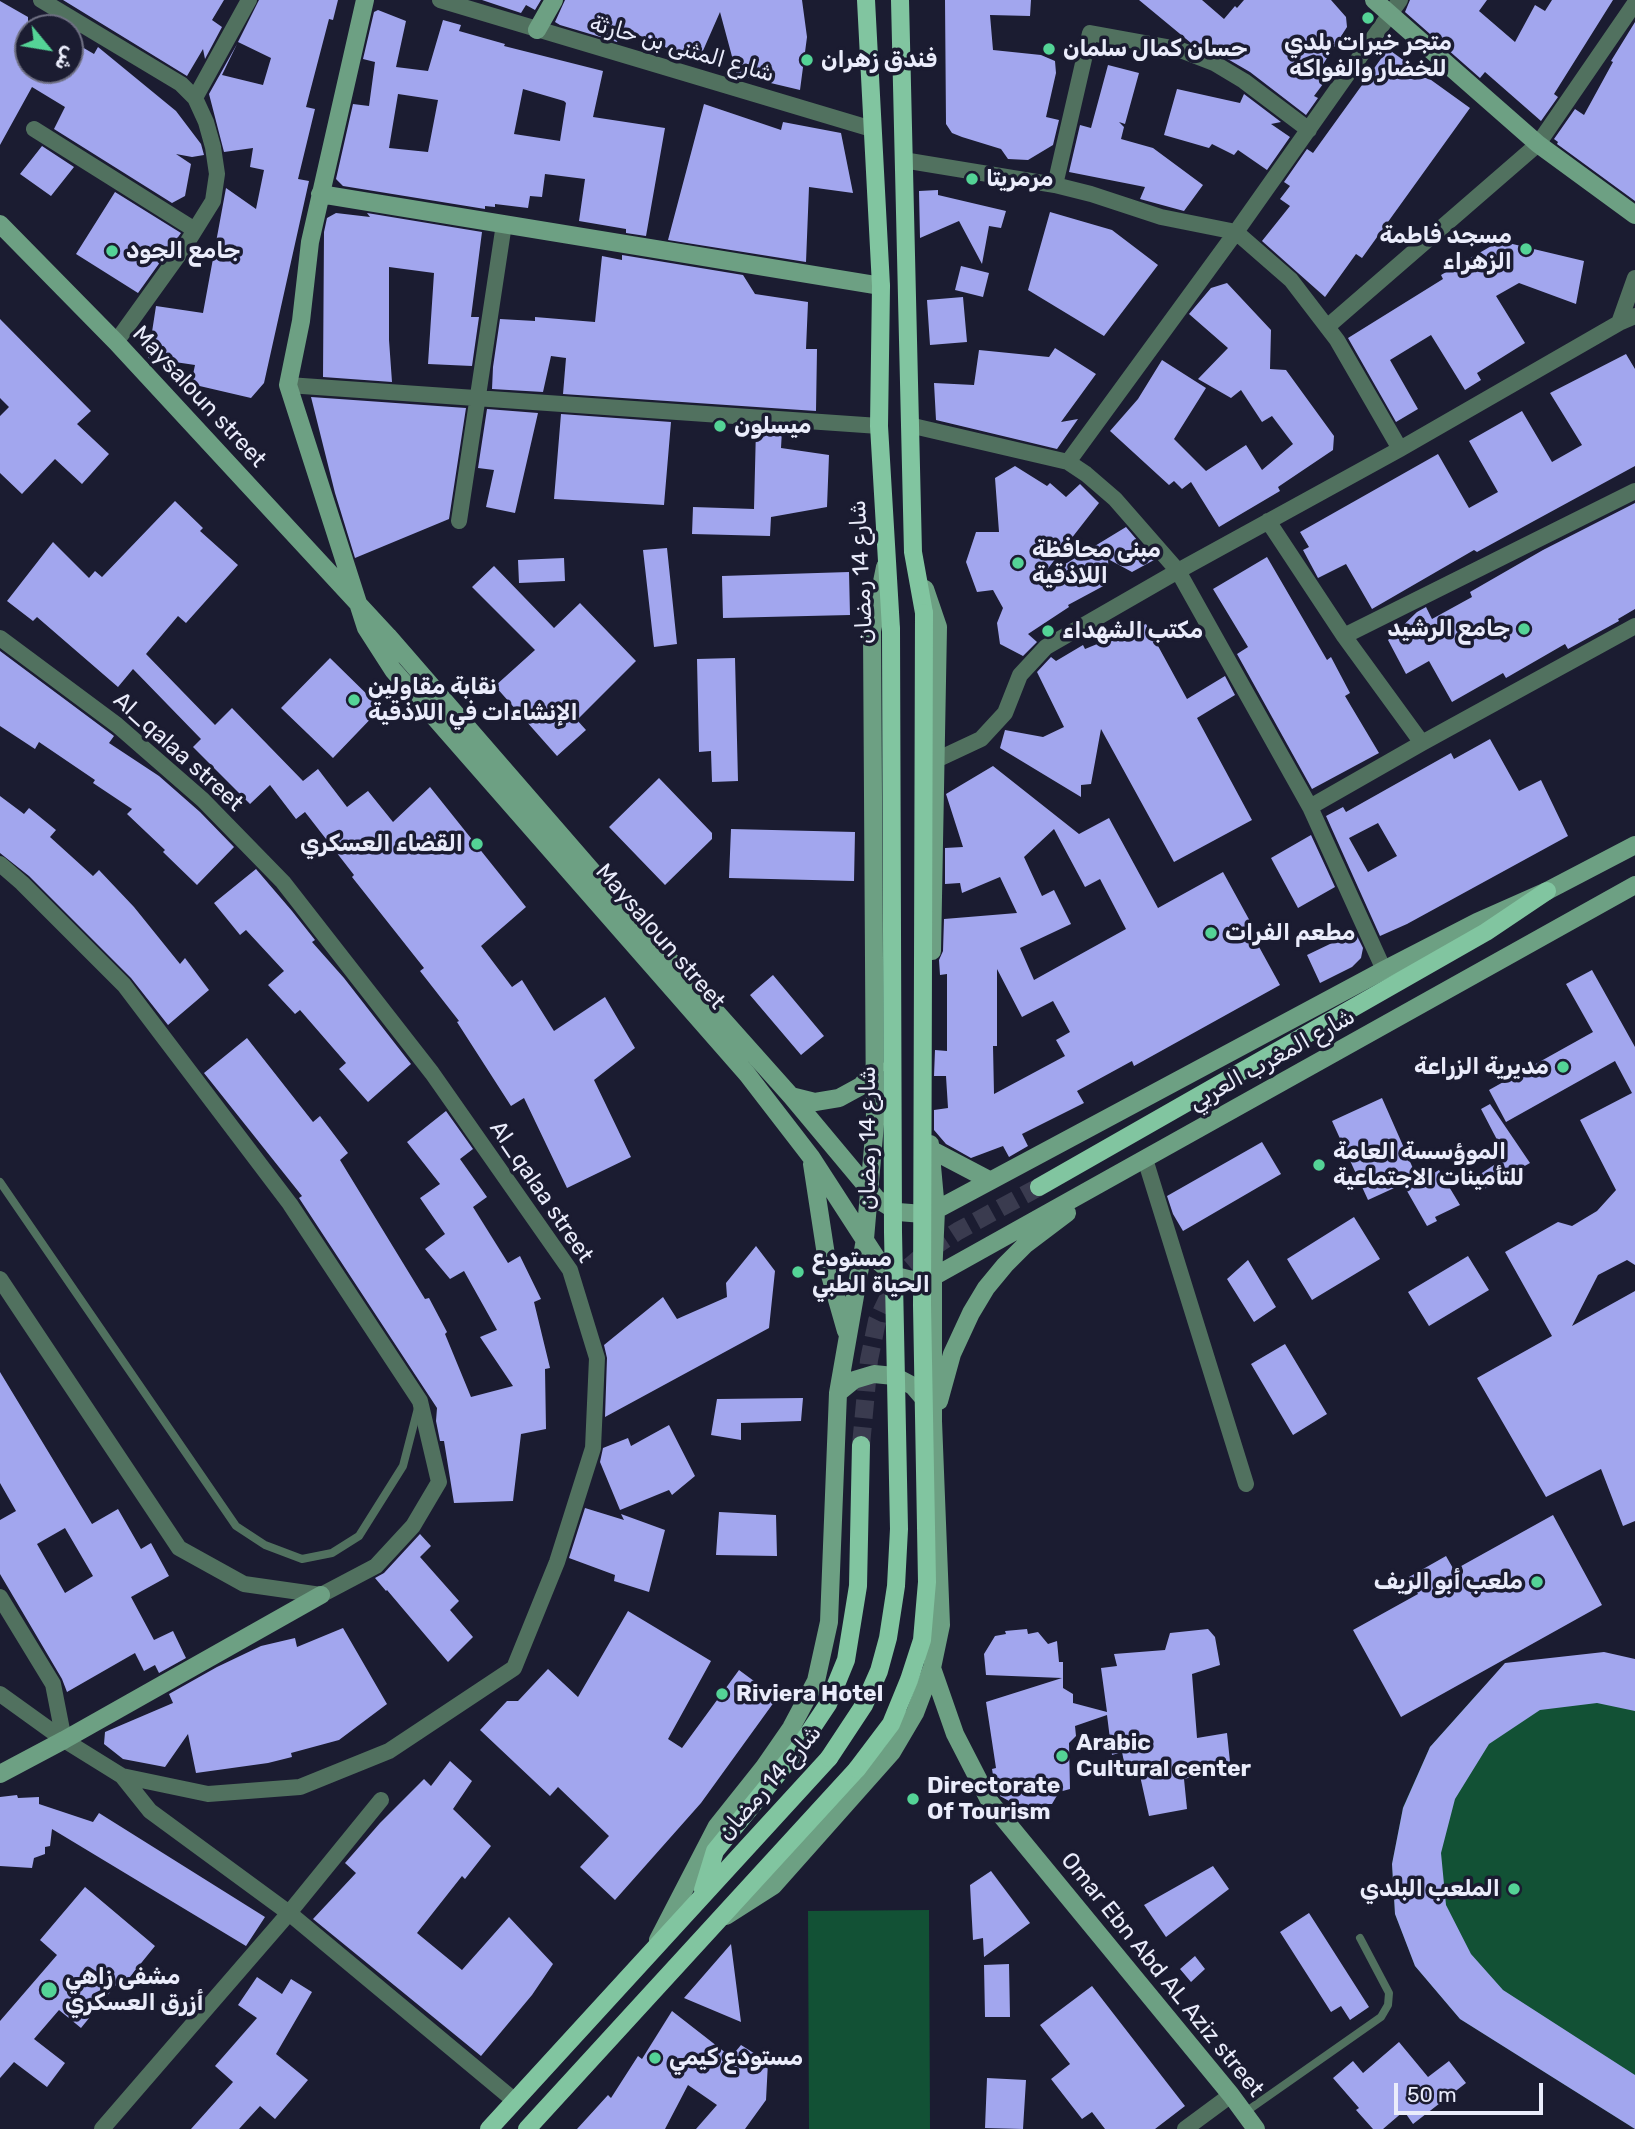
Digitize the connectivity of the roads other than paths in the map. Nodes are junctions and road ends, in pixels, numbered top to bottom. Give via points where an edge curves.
1 (41, 0) edge
2 (249, 0) edge
3 (365, 0) edge
4 (440, 0) edge
5 (554, 0) edge
6 (866, 0) edge
7 (900, 0) edge
8 (1374, 0) edge
9 (1635, 3) edge
10 (1395, 7) edge
11 (537, 30) junction
12 (195, 98) junction
13 (34, 129) dead end
14 (872, 129) junction
15 (1309, 130) junction
16 (1538, 144) junction
17 (903, 160) junction
18 (1055, 185) junction
19 (320, 194) junction
20 (1635, 215) edge
21 (0, 224) edge
22 (504, 224) junction
23 (195, 230) junction
24 (1236, 232) junction
25 (1635, 278) edge
26 (881, 286) junction
27 (1635, 316) edge
28 (1619, 323) junction
29 (1326, 327) junction
30 (116, 342) junction
31 (288, 385) junction
32 (478, 399) junction
33 (909, 425) junction
34 (879, 426) junction
35 (1400, 449) junction
36 (1068, 462) junction
37 (1635, 491) edge
38 (459, 521) dead end
39 (1268, 521) junction
40 (913, 552) junction
41 (886, 559) junction
42 (1178, 571) junction
43 (359, 607) junction
44 (1635, 626) edge
45 (1344, 636) junction
46 (0, 638) edge
47 (1422, 743) junction
48 (934, 761) junction
49 (1310, 807) junction
50 (1635, 845) edge
51 (0, 864) edge
52 (1635, 885) edge
53 (1547, 891) junction
54 (1384, 970) junction
55 (876, 1067) junction
56 (791, 1096) junction
57 (930, 1150) junction
58 (811, 1157) junction
59 (1145, 1159) junction
60 (1114, 1177) junction
61 (989, 1180) junction
62 (0, 1182) edge
63 (1040, 1187) tunnel mouth
64 (869, 1189) junction
65 (936, 1210) junction
66 (865, 1239) junction
67 (933, 1277) junction
68 (0, 1279) edge
69 (847, 1333) junction
70 (838, 1393) junction
71 (420, 1401) junction
72 (933, 1421) junction
73 (861, 1445) tunnel mouth
74 (1246, 1484) dead end
75 (321, 1595) junction
76 (0, 1597) edge
77 (932, 1668) junction
78 (0, 1694) edge
79 (64, 1740) junction
80 (0, 1774) edge
81 (122, 1776) junction
82 (381, 1800) dead end
83 (701, 1896) junction
84 (289, 1913) junction
85 (714, 1924) junction
86 (1360, 1938) dead end
87 (653, 1950) junction
88 (1231, 2095) junction
89 (514, 2101) junction
90 (1244, 2113) junction
91 (102, 2129) edge
92 (489, 2129) edge
93 (527, 2129) edge
94 (1185, 2129) edge
95 (1256, 2129) edge

1 - 12 street via 181,83
2 - 12 street
3 - 19 main road
4 - 11 street, شارع المثنى بن حارثة
5 - 11 main road
6 - 14 main road, شارع 14 رمضان
7 - 17 main road
8 - 10 main road
9 - 16 street
10 - 15 street
10 - 16 main road
11 - 14 street, شارع المثنى بن حارثة
12 - 23 street via 213,147 217,174 213,201
13 - 23 street
14 - 26 main road, شارع 14 رمضان
15 - 18 street via 1214,63 1178,49 1090,33
15 - 24 street
16 - 20 main road
16 - 29 street
17 - 18 street
17 - 33 main road
18 - 24 street via 1161,217
19 - 22 main road
19 - 31 main road
21 - 30 main road, Maysaloun street
22 - 26 main road
22 - 32 street
23 - 30 street
24 - 29 street via 1291,280
24 - 36 street
25 - 28 street
26 - 34 main road, شارع 14 رمضان
27 - 28 street
28 - 35 street
29 - 35 street
30 - 43 main road, Maysaloun street
31 - 32 street
31 - 43 main road
32 - 34 street
32 - 38 street
33 - 36 street
33 - 40 main road
34 - 41 main road, شارع 14 رمضان
35 - 39 street
36 - 42 street via 1115,499
37 - 45 street
39 - 42 street
39 - 45 street
40 - 48 main road via 938,627
40 - 85 main road, bridge via 924,613 922,1305 927,1582 922,1640 891,1724 857,1769
41 - 55 main road via 872,631
41 - 83 main road, شارع 14 رمضان, bridge via 891,629 896,1586 888,1638 864,1705 830,1758
42 - 48 street via 1046,647 1020,675 1005,713 981,739
42 - 49 street
43 - 56 main road, Maysaloun street
43 - 58 main road, Maysaloun street via 366,628 393,670 661,974
44 - 47 street
45 - 47 street
46 - 81 street, Al_qalaa street via 117,724 203,800 283,882 432,1073 570,1270 597,1358 593,1448 557,1562 514,1668 389,1751 300,1787 208,1794
47 - 49 street
48 - 57 main road
49 - 54 street
50 - 53 main road, شارع المغرب العربي
51 - 71 street via 124,985 290,1204
52 - 59 main road, شارع المغرب العربي
53 - 54 main road, شارع المغرب العربي
53 - 63 main road via 1486,932
54 - 61 main road, شارع المغرب العربي
55 - 56 main road via 861,1086 839,1098 815,1102
55 - 64 main road
56 - 64 main road, Maysaloun street
57 - 61 main road
57 - 65 main road
58 - 66 main road, Maysaloun street
58 - 69 main road via 828,1268
59 - 60 main road, شارع المغرب العربي
59 - 74 street
60 - 67 main road, شارع المغرب العربي
60 - 72 main road via 1026,1244 986,1288 952,1354
61 - 65 main road, شارع المغرب العربي
62 - 71 lane via 236,1526 265,1545 303,1559 332,1553 359,1536 402,1466
64 - 65 main road, Maysaloun street via 898,1212
64 - 66 main road
65 - 67 main road
66 - 67 main road, Maysaloun street via 879,1262 896,1276 912,1280
66 - 69 main road
67 - 72 main road
68 - 75 street via 179,1548 244,1584
69 - 70 main road
70 - 72 main road via 854,1380 874,1374 894,1376 913,1386
70 - 87 main road via 829,1622 816,1681 764,1767 717,1826
71 - 75 street via 439,1482 413,1526 376,1566
72 - 77 main road via 941,1625
73 - 83 main road via 858,1586 846,1660 828,1704 715,1851
75 - 79 main road
76 - 79 street via 53,1684
77 - 85 main road via 915,1713 892,1752 773,1886
77 - 88 main road, Omar Ebn Abd AL Aziz street via 955,1734 990,1802
78 - 79 street, Al_qalaa street
79 - 80 main road
79 - 81 street, Al_qalaa street
81 - 84 street via 150,1811
82 - 84 street
83 - 87 main road, شارع 14 رمضان
84 - 89 street
84 - 91 street
85 - 93 main road
86 - 90 lane via 1389,1993 1381,2017
87 - 89 main road, شارع 14 رمضان
88 - 90 main road, Omar Ebn Abd AL Aziz street
88 - 94 street
89 - 92 main road, شارع 14 رمضان
90 - 95 main road, Omar Ebn Abd AL Aziz street

